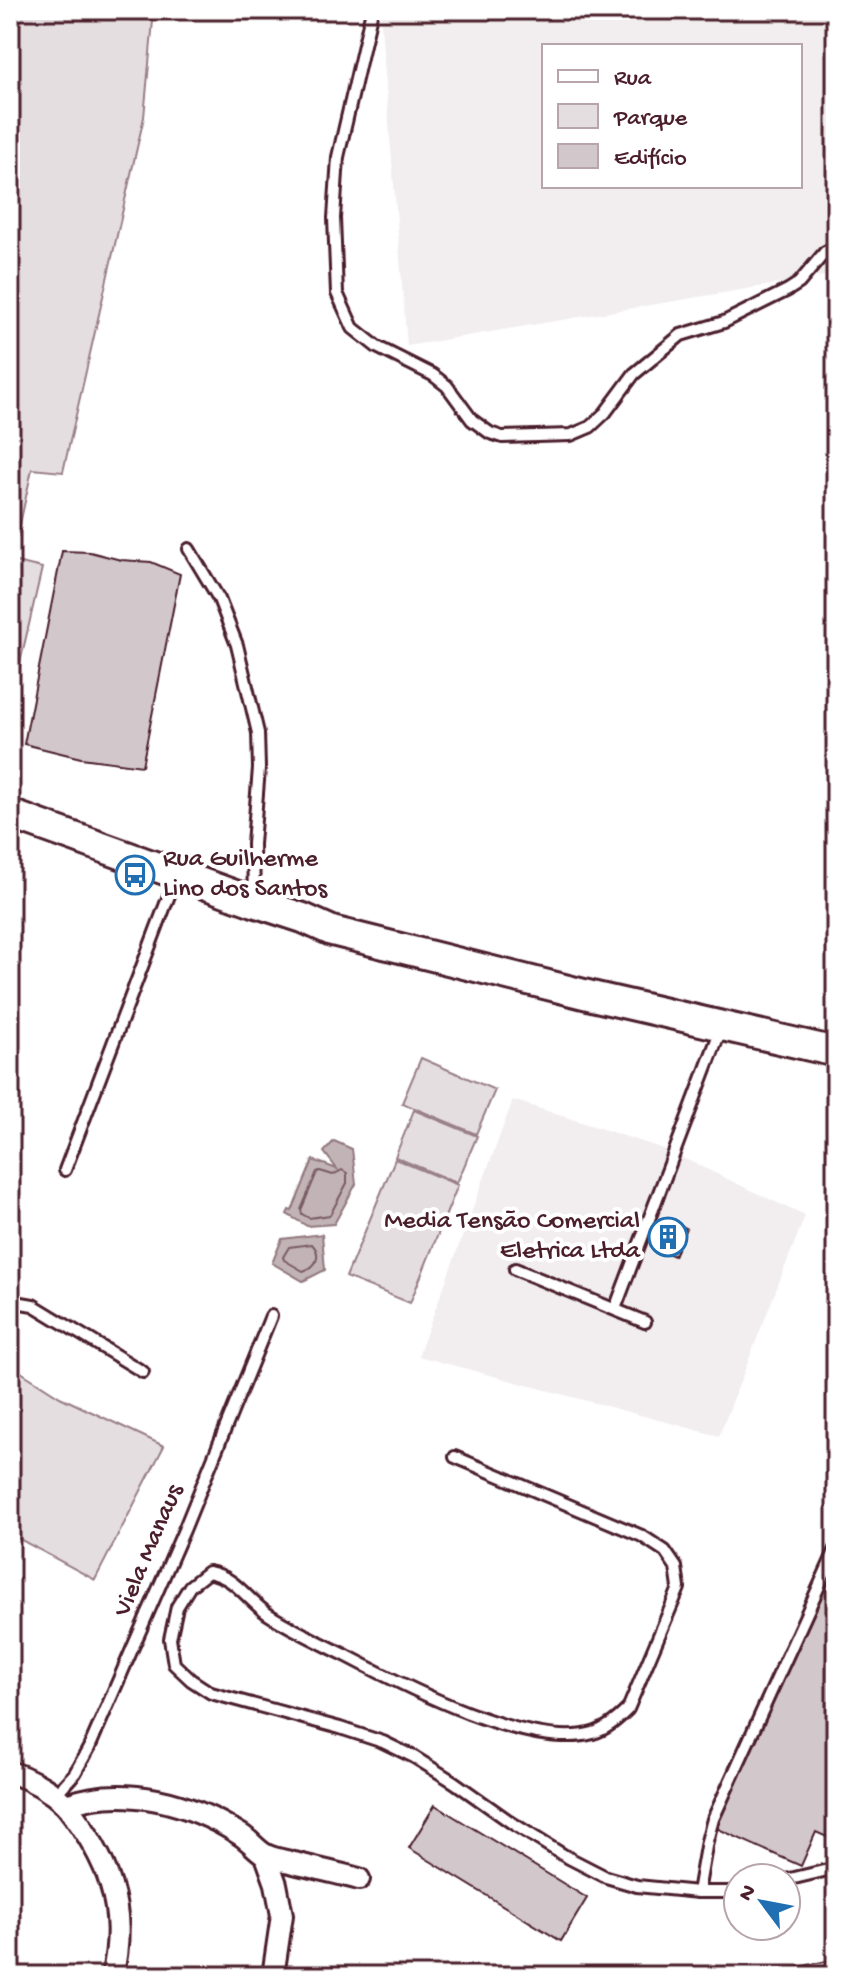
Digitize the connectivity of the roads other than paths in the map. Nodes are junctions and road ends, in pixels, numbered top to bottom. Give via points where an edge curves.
1 (372, 10) edge
2 (836, 247) edge
3 (189, 549) dead end
4 (10, 814) edge
5 (177, 874) junction
6 (254, 902) junction
7 (722, 1027) junction
8 (836, 1052) edge
9 (65, 1170) dead end
10 (515, 1269) dead end
11 (10, 1301) edge
12 (615, 1309) junction
13 (271, 1316) dead end
14 (645, 1322) dead end
15 (143, 1372) dead end
16 (455, 1457) dead end
17 (836, 1549) edge
18 (10, 1772) edge
19 (60, 1800) junction
20 (266, 1856) junction
21 (836, 1868) edge
22 (802, 1876) edge
23 (359, 1879) dead end
24 (698, 1892) junction
25 (722, 1892) edge
26 (112, 1976) edge
27 (273, 1976) edge

1 - 2 lane via 338,157 337,293 353,328 377,347 433,375 490,433 571,435 590,427 634,374 681,335 724,322 788,290
3 - 6 lane via 219,599 237,645 258,733
4 - 5 street
5 - 6 street
5 - 9 lane
6 - 7 street via 389,947
7 - 8 street
7 - 12 lane
10 - 12 lane
11 - 15 lane via 33,1305
12 - 14 lane
13 - 19 lane, Viela Manaus via 89,1748
16 - 24 lane via 642,1536 665,1551 676,1567 679,1588 671,1609 628,1709 615,1722 593,1733 566,1736 525,1730 454,1708 292,1628 255,1606 229,1578 208,1572 190,1586 177,1607 170,1639 174,1664 211,1693 340,1728 414,1757 512,1823 606,1877
17 - 24 lane via 713,1819
18 - 19 street
19 - 20 street via 112,1795 189,1809 220,1822
19 - 26 street via 85,1830 115,1896 119,1923
20 - 23 street
20 - 27 street via 282,1915
21 - 22 lane
24 - 25 lane

